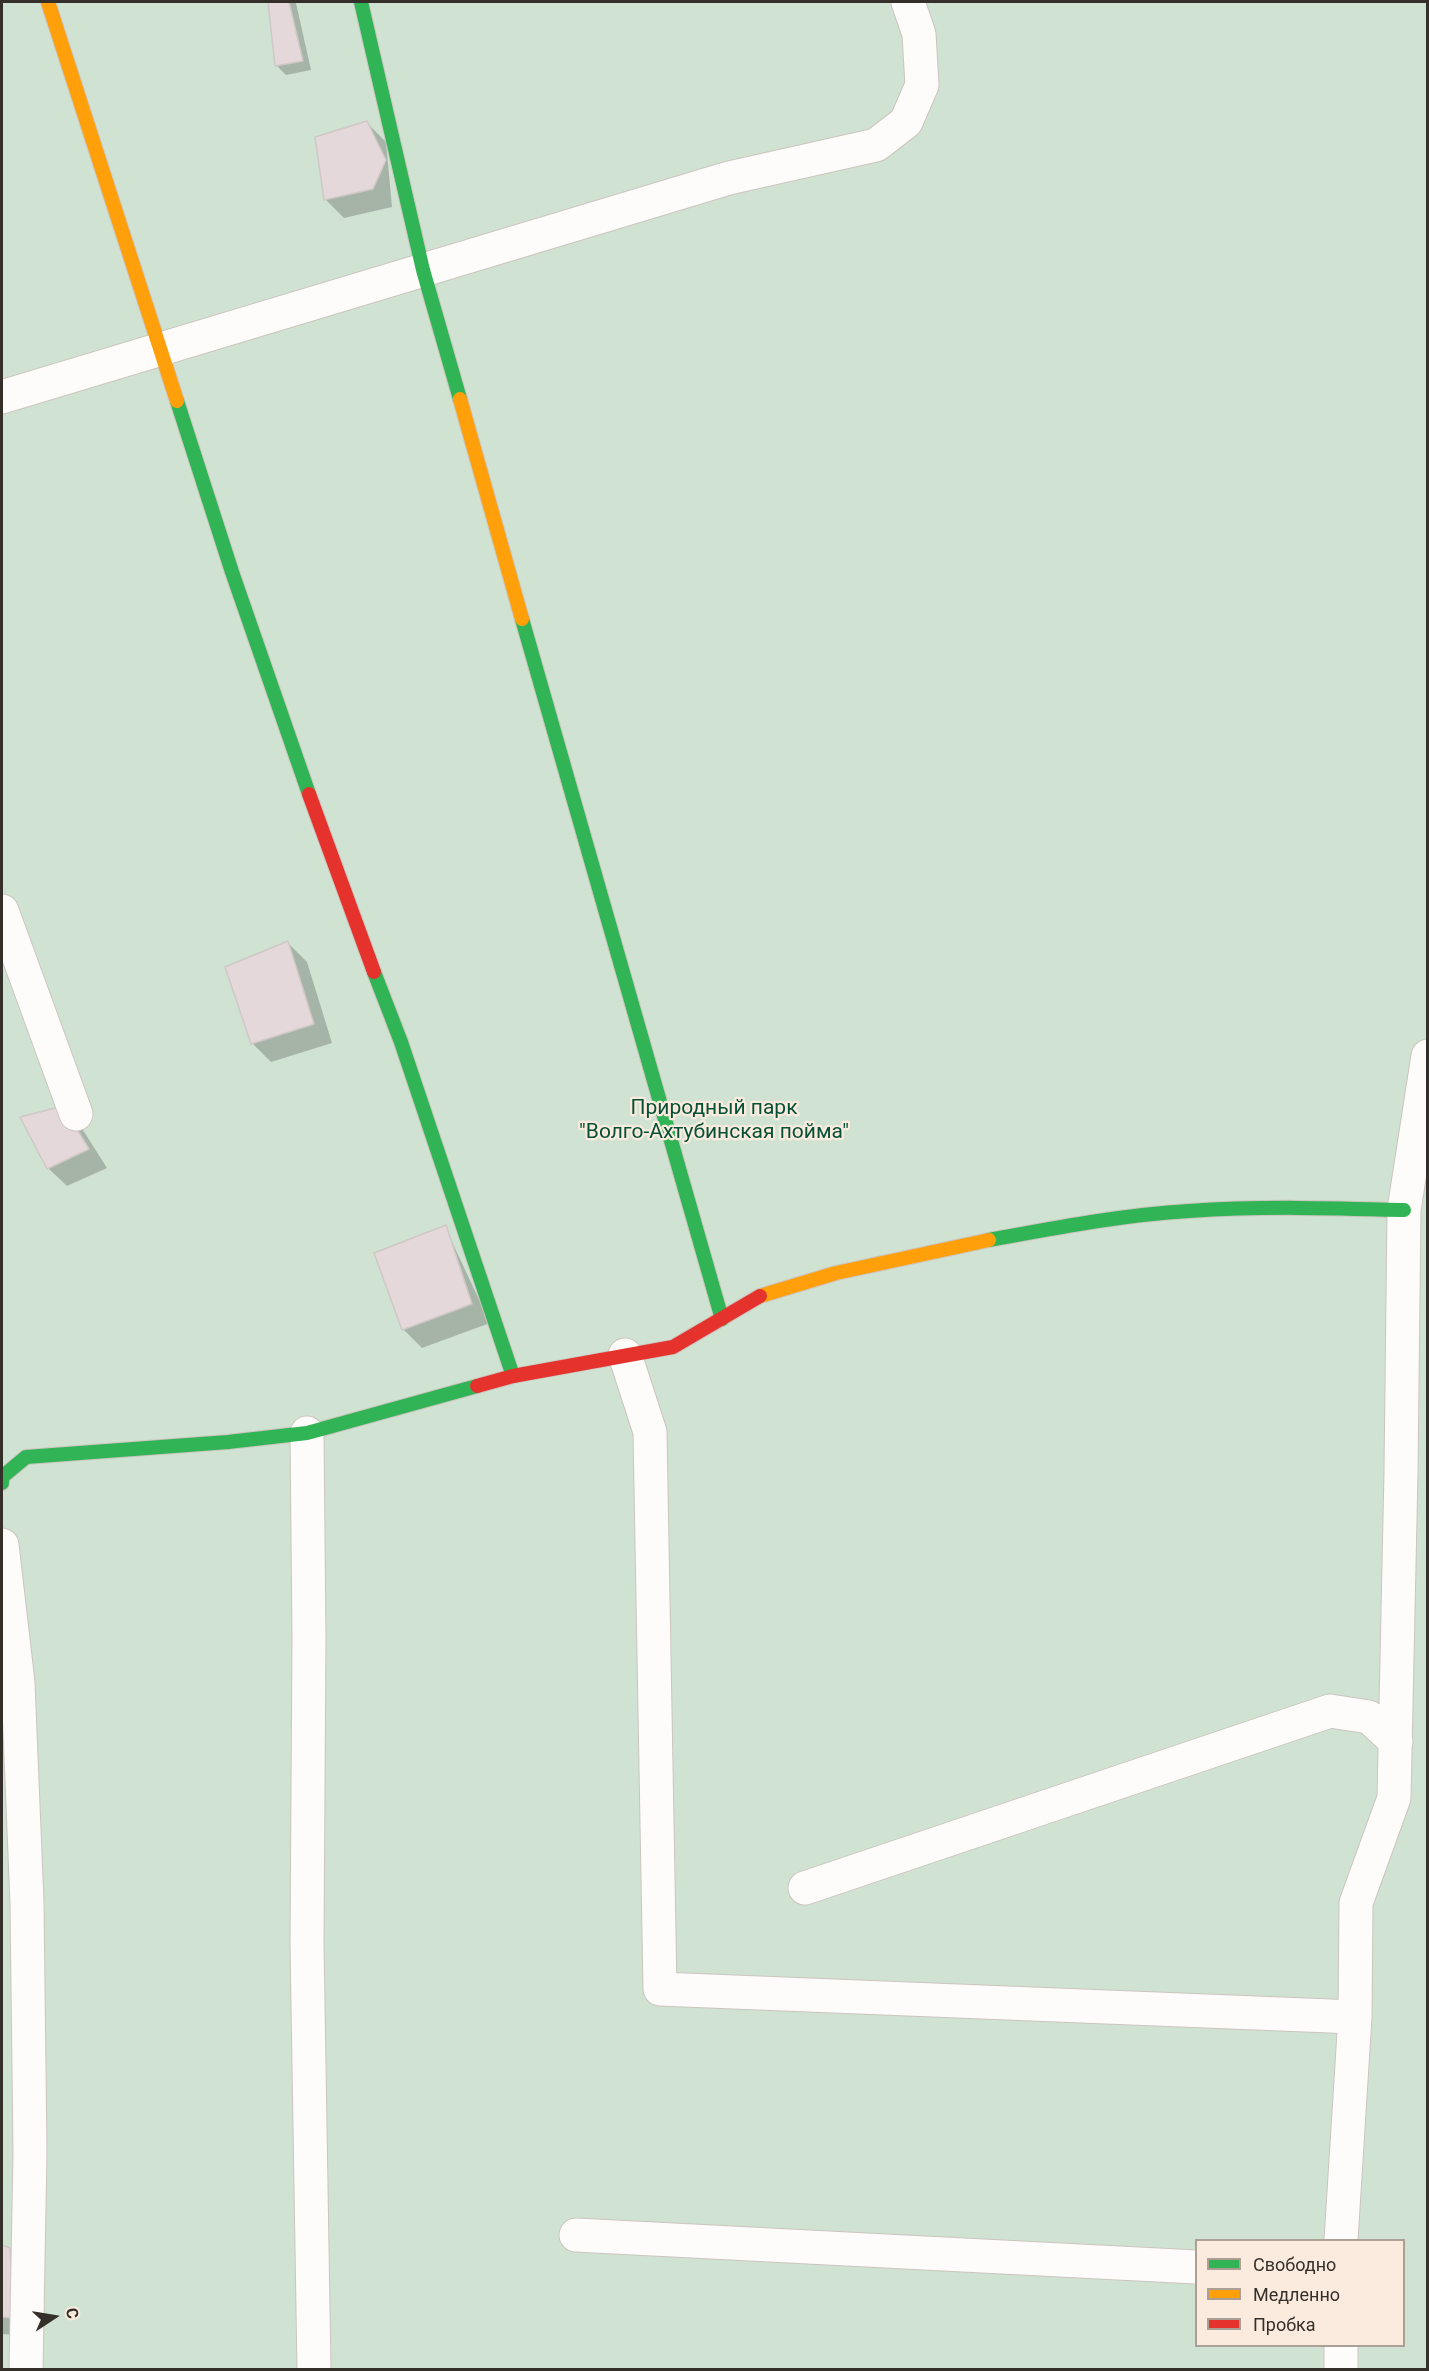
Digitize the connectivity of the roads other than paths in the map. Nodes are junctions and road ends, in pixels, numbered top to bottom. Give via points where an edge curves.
1 (48, 2) edge
2 (361, 2) edge
3 (908, 2) edge
4 (423, 270) junction
5 (160, 348) junction
6 (2, 397) edge
7 (2, 911) edge
8 (1428, 1056) edge
9 (76, 1114) dead end
10 (1404, 1210) junction
11 (722, 1319) junction
12 (625, 1356) junction
13 (513, 1376) junction
14 (307, 1433) junction
15 (2, 1483) edge
16 (2, 1545) edge
17 (1396, 1742) junction
18 (805, 1888) dead end
19 (1355, 2017) junction
20 (576, 2235) dead end
21 (1341, 2239) edge
22 (1195, 2267) edge
23 (1341, 2347) edge
24 (26, 2370) edge
25 (314, 2370) edge
26 (1341, 2370) edge

1 - 5 street
2 - 4 street
3 - 4 street via 919,34 922,86 906,122 876,145 729,178
4 - 5 street
4 - 11 street
5 - 6 street
5 - 13 street via 232,572 327,846 401,1042
7 - 9 street
8 - 10 street
10 - 11 street via 1268,1207 1080,1223 836,1273 760,1296
10 - 17 street
11 - 12 street via 673,1347
12 - 13 street
12 - 19 street via 650,1432 660,1989
13 - 14 street
14 - 15 street via 26,1457 2,1477
14 - 25 street via 307,1943
16 - 24 street via 18,1683 27,1903 30,2152
17 - 18 street via 1369,1717 1330,1711
17 - 19 street via 1394,1798 1356,1903
19 - 21 street
20 - 22 street
23 - 26 street

